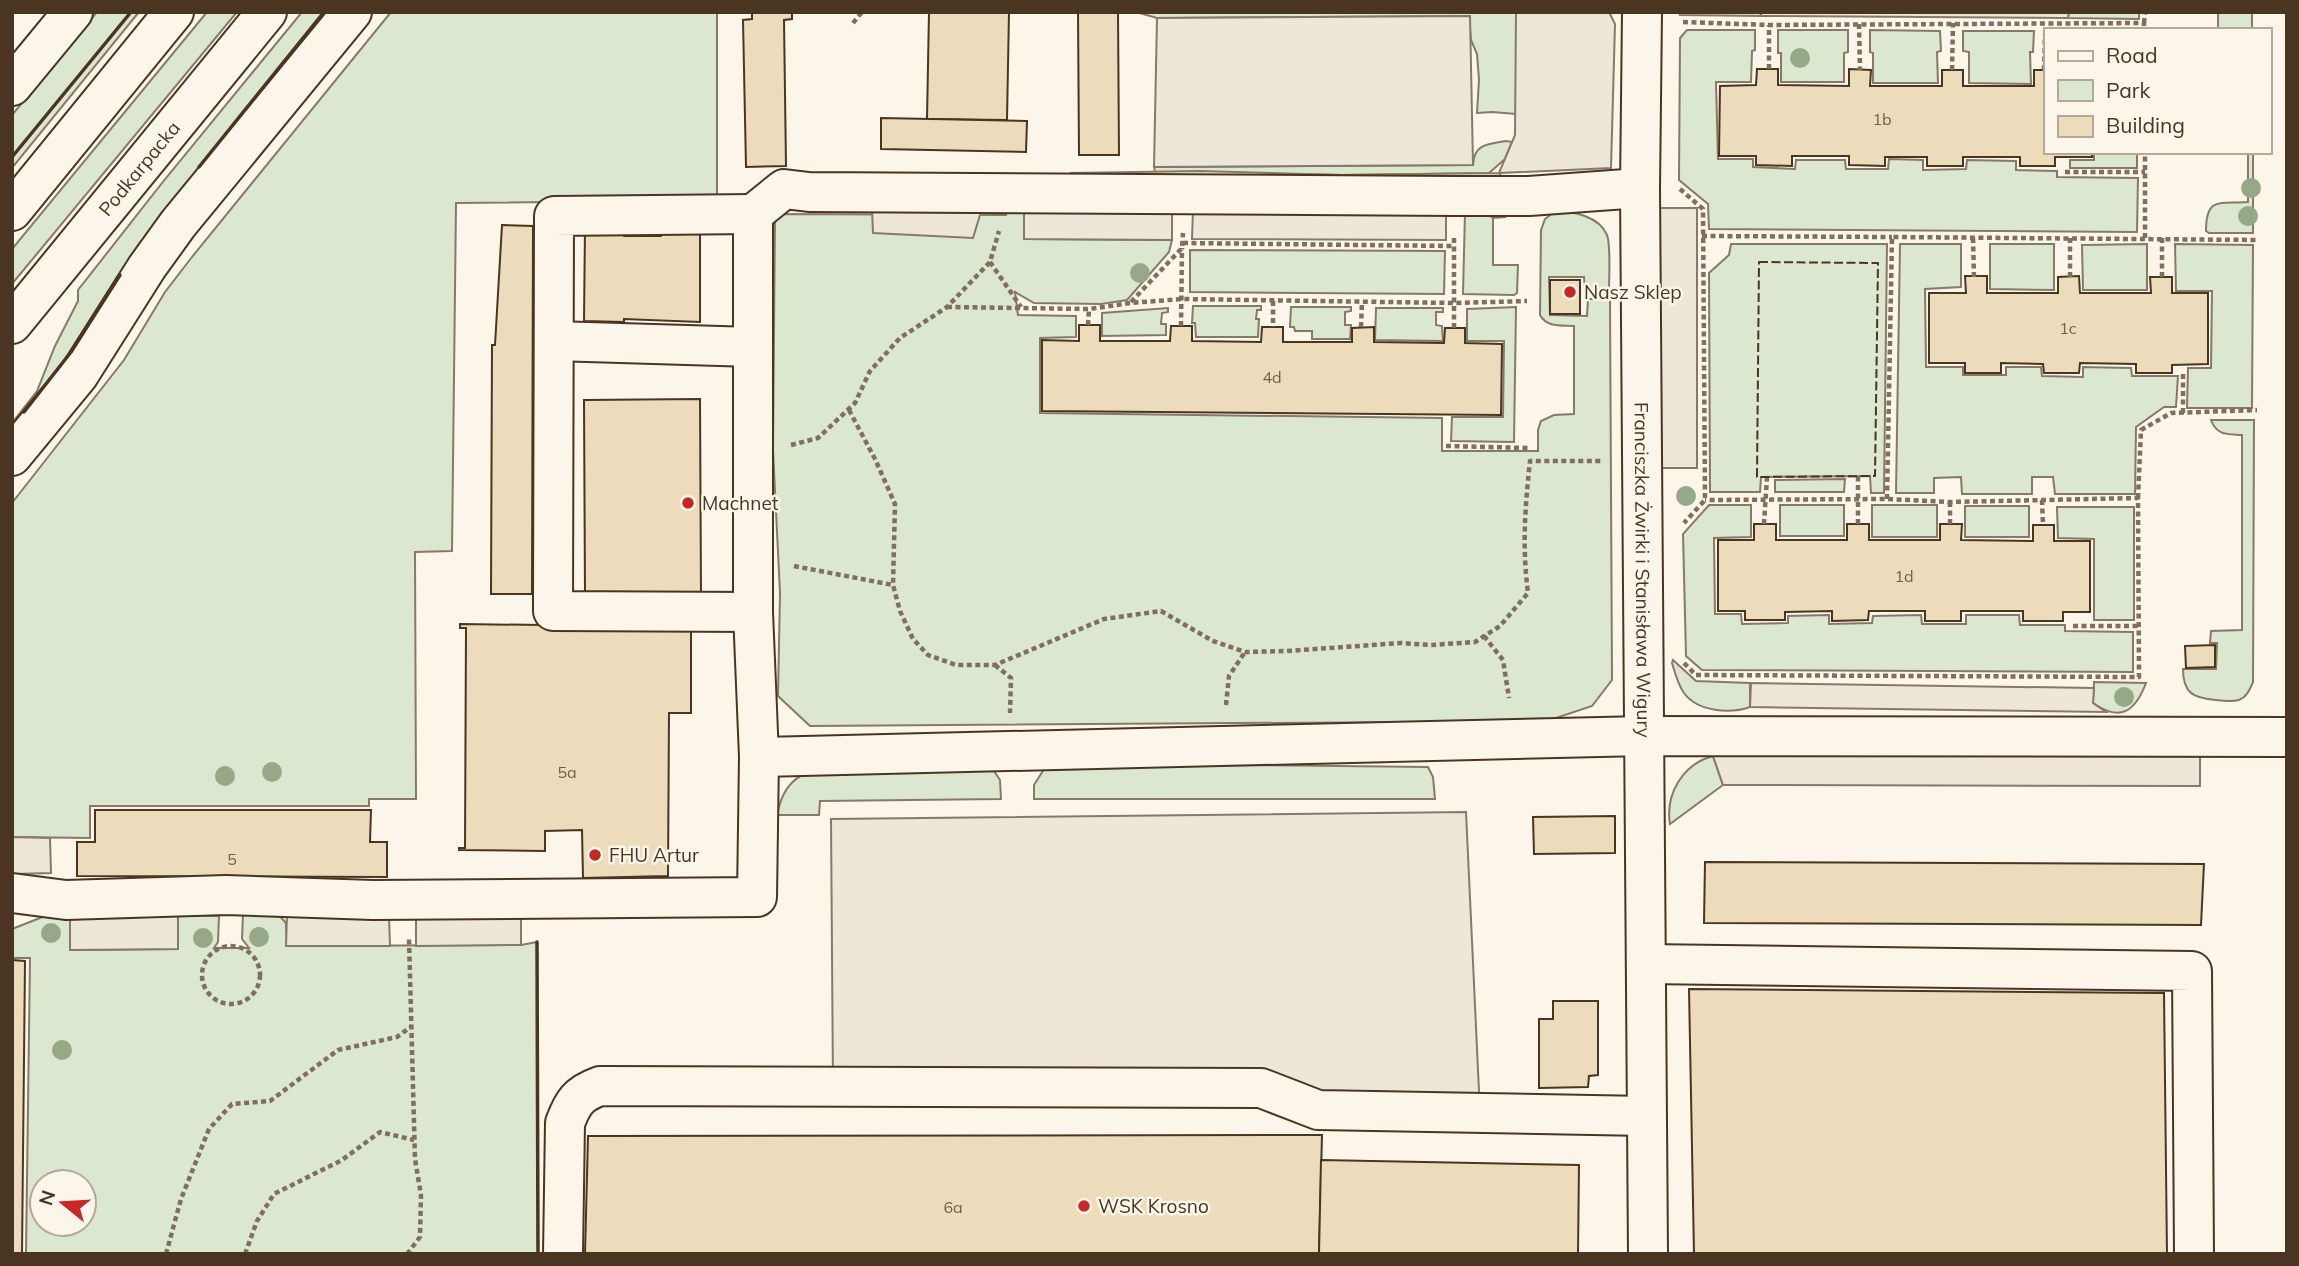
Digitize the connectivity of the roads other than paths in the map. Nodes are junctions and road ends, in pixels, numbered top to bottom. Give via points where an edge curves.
1 (74, 12) edge
2 (174, 12) edge
3 (267, 12) edge
4 (352, 12) edge
5 (1657, 17) edge
6 (12, 86) edge
7 (1658, 187) junction
8 (12, 211) edge
9 (753, 214) junction
10 (12, 324) edge
11 (554, 341) junction
12 (753, 347) junction
13 (12, 456) edge
14 (753, 612) junction
15 (1644, 736) junction
16 (2287, 737) edge
17 (759, 757) junction
18 (12, 893) edge
19 (1646, 964) junction
20 (1646, 1115) junction
21 (563, 1254) edge
22 (1648, 1254) edge
23 (2194, 1254) edge

1 - 6 street
2 - 8 street
3 - 10 street, Podkarpacka
4 - 13 street via 178,224 78,376
5 - 7 street, Franciszka Żwirki i Stanisława Wigury
7 - 9 street via 1529,196 784,189
7 - 15 street, Franciszka Żwirki i Stanisława Wigury
9 - 11 street via 554,216
9 - 12 street
11 - 12 street
11 - 14 street via 553,611
12 - 14 street
14 - 17 street
15 - 16 street, Franciszka Żwirki i Stanisława Wigury
15 - 17 street
15 - 19 street
17 - 18 street via 757,897 408,900 226,895 66,900
19 - 20 street
19 - 23 street via 2192,971
20 - 21 street via 1318,1110 1261,1088 600,1086 584,1092 565,1123
20 - 22 street

